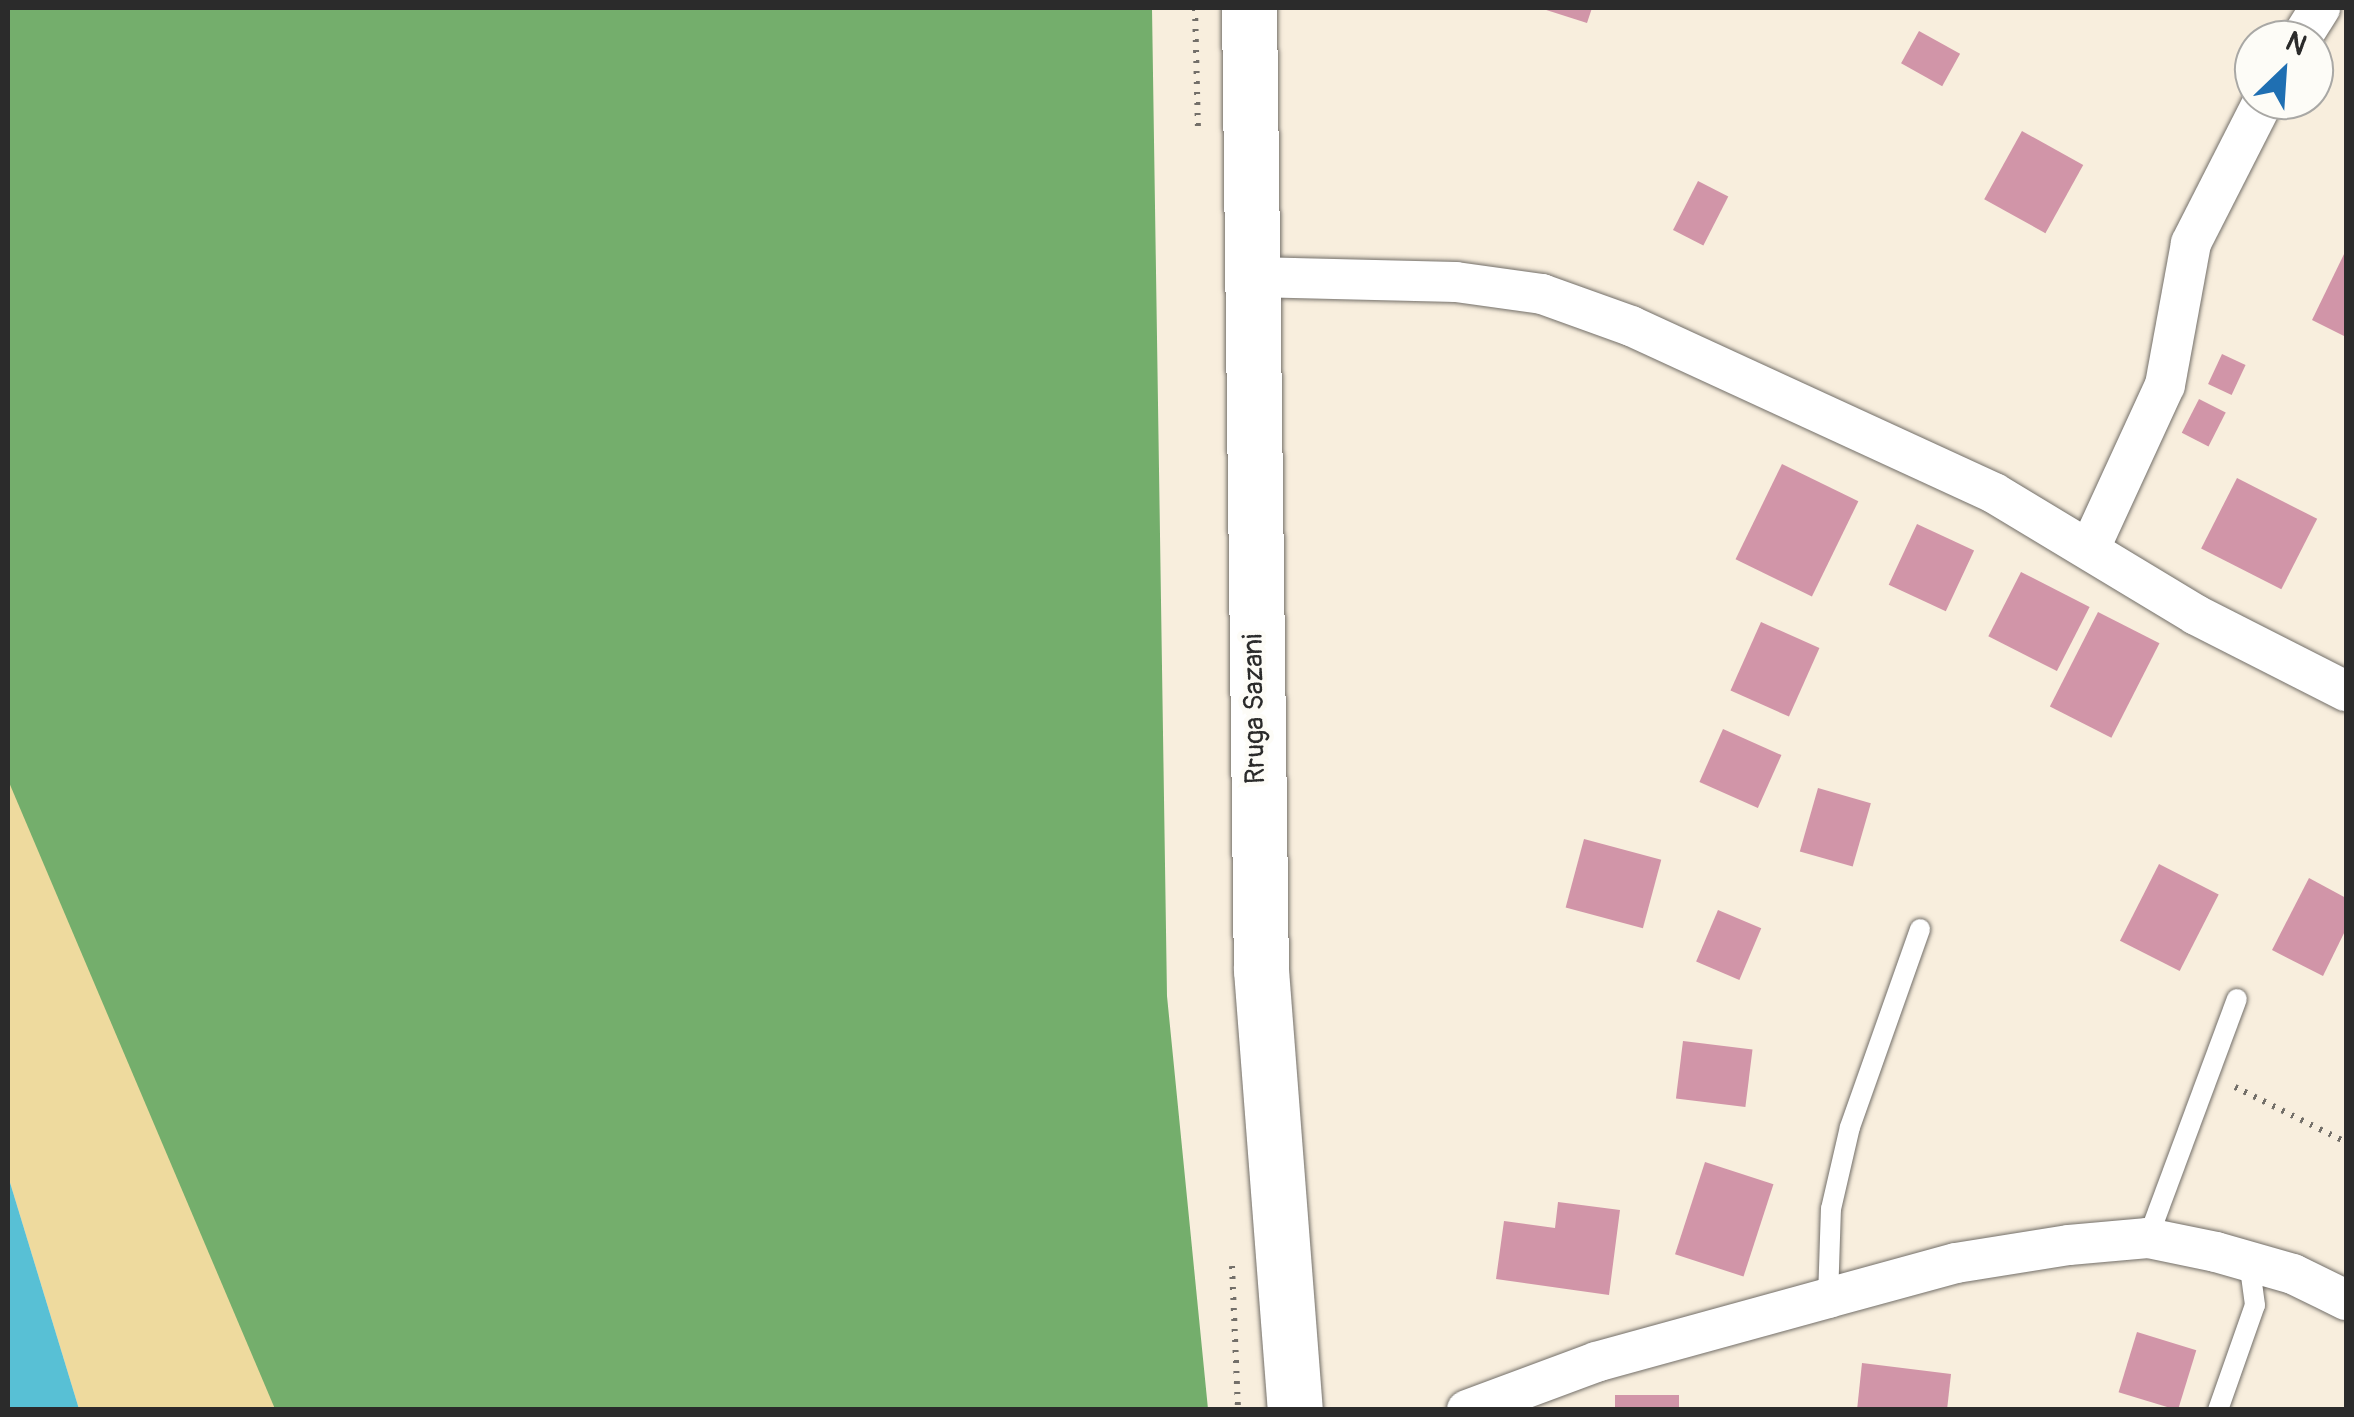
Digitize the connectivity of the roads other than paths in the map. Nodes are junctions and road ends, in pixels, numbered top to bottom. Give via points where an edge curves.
1 (1250, 8) edge
2 (2254, 120) edge
3 (1253, 277) junction
4 (2090, 548) junction
5 (2346, 691) edge
6 (1920, 929) dead end
7 (2238, 998) dead end
8 (2148, 1238) junction
9 (2249, 1261) junction
10 (1828, 1298) junction
11 (2346, 1300) edge
12 (1294, 1410) edge
13 (1466, 1410) edge
14 (2218, 1410) edge

1 - 3 main road, Rruga Sazani
2 - 4 street via 2191,243 2165,385
3 - 4 street via 1456,282 1542,294 1630,326 1994,493
3 - 12 main road, Rruga Sazani via 1261,970
4 - 5 street via 2265,653
6 - 10 lane via 1850,1127 1831,1210
7 - 8 lane
8 - 9 street
8 - 10 street via 1956,1263
9 - 11 street
9 - 14 lane via 2254,1306
10 - 13 street via 1596,1362

